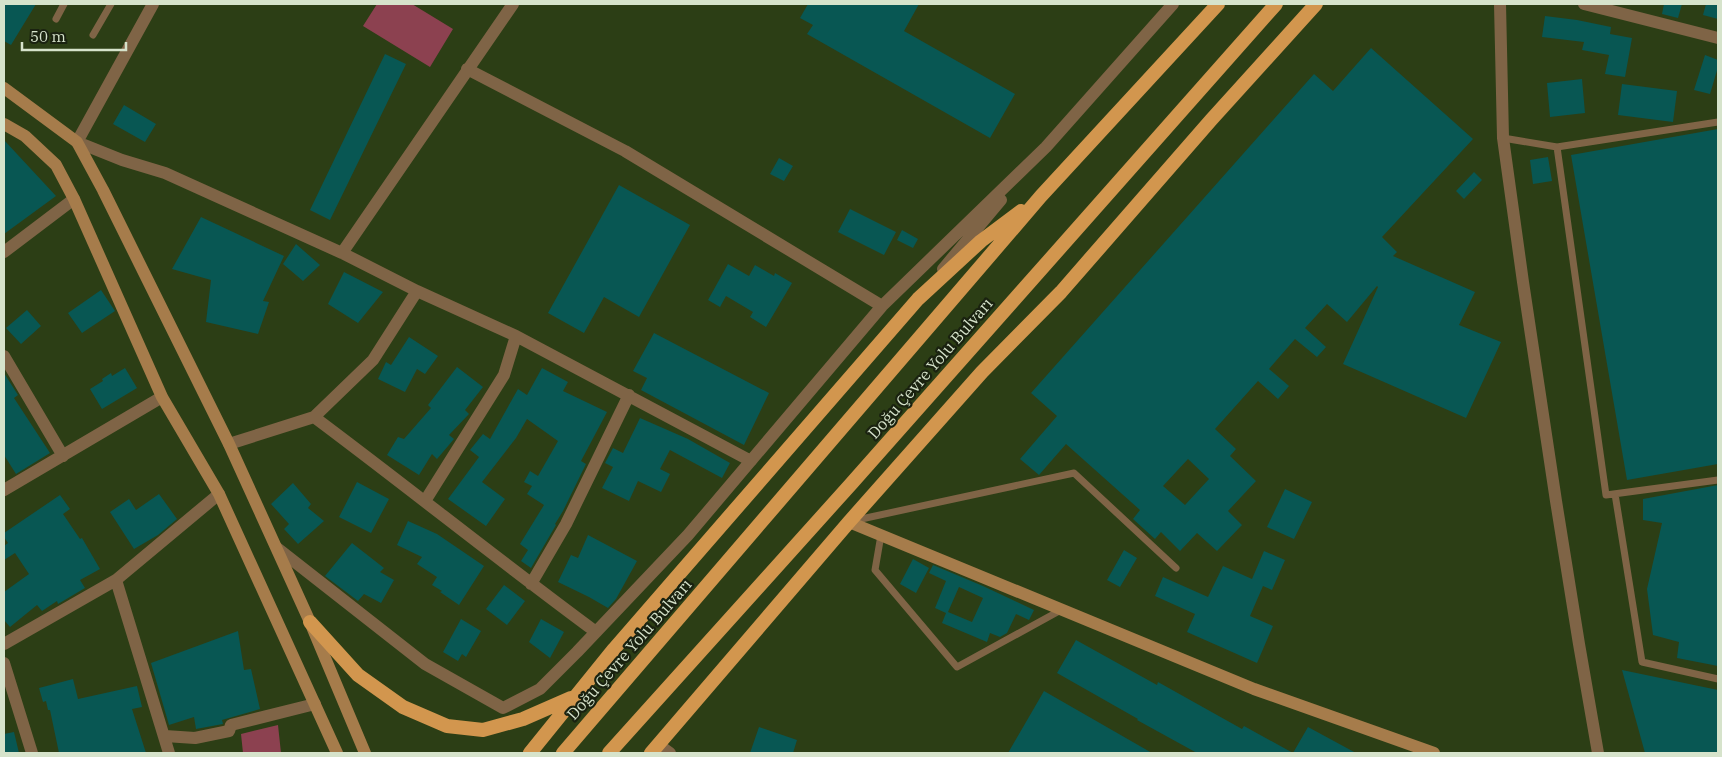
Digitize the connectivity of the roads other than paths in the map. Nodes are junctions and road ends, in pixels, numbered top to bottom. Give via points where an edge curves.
1 (64, 4) edge
2 (111, 4) edge
3 (153, 4) edge
4 (513, 4) edge
5 (1173, 4) edge
6 (1218, 4) edge
7 (1276, 4) edge
8 (1316, 4) edge
9 (1500, 4) edge
10 (1584, 4) edge
11 (56, 19) dead end
12 (93, 35) dead end
13 (1718, 38) edge
14 (468, 69) junction
15 (4, 88) edge
16 (1718, 122) edge
17 (4, 124) edge
18 (1503, 138) junction
19 (77, 142) junction
20 (1046, 146) junction
21 (1557, 148) junction
22 (1041, 196) junction
23 (74, 199) junction
24 (4, 252) edge
25 (342, 253) junction
26 (416, 291) junction
27 (918, 299) junction
28 (882, 306) junction
29 (516, 336) junction
30 (4, 356) edge
31 (628, 395) junction
32 (162, 397) junction
33 (314, 417) junction
34 (229, 444) junction
35 (63, 456) junction
36 (751, 460) junction
37 (1718, 480) edge
38 (4, 490) edge
39 (219, 494) junction
40 (1615, 494) junction
41 (425, 501) junction
42 (849, 522) junction
43 (881, 535) junction
44 (277, 548) junction
45 (1176, 568) dead end
46 (116, 580) junction
47 (531, 584) junction
48 (1062, 610) junction
49 (310, 622) junction
50 (596, 632) junction
51 (4, 644) edge
52 (4, 663) edge
53 (1718, 679) edge
54 (574, 696) junction
55 (315, 704) junction
56 (165, 736) junction
57 (660, 750) edge
58 (32, 753) edge
59 (169, 753) edge
60 (337, 753) edge
61 (365, 753) edge
62 (530, 753) edge
63 (563, 753) edge
64 (609, 753) edge
65 (1434, 753) edge
66 (1598, 753) edge

1 - 11 lane
2 - 12 lane
3 - 19 street
4 - 14 street
5 - 20 street
6 - 22 highway, Doğu Çevre Yolu Bulvarı
7 - 64 highway, Doğu Çevre Yolu Bulvarı
8 - 42 highway via 1060,292 982,372
9 - 18 street
10 - 13 street
14 - 25 street
14 - 28 street via 625,151
15 - 19 main road
16 - 21 lane
17 - 23 main road via 25,136 56,165
18 - 21 lane
18 - 66 street via 1556,501
19 - 25 street via 165,173
19 - 34 main road
20 - 27 street
20 - 28 street
21 - 40 lane via 1606,495
22 - 27 highway via 981,241
22 - 63 highway, Doğu Çevre Yolu Bulvarı
23 - 24 street
23 - 32 main road
25 - 26 street
26 - 29 street
26 - 33 street via 373,360
27 - 54 highway
28 - 36 street
29 - 31 street
29 - 41 street via 504,375
30 - 35 street
31 - 36 street
31 - 47 street via 566,524
32 - 35 street
32 - 39 main road
33 - 34 street
33 - 41 street
34 - 44 main road
35 - 38 street
36 - 50 street via 688,535
37 - 40 lane
39 - 46 street
39 - 55 main road
40 - 53 lane via 1642,662
41 - 47 street
42 - 43 main road
42 - 45 lane via 1074,473
42 - 57 highway
43 - 48 main road
43 - 48 lane via 875,570 957,667
44 - 49 main road
44 - 50 street via 425,664 503,708 540,689
46 - 51 street
46 - 56 street
47 - 50 street
48 - 65 main road via 1254,689
49 - 54 highway via 358,675 403,707 447,726 483,730 523,719
49 - 61 main road
52 - 58 street
54 - 62 highway
55 - 56 street via 231,725 229,731 195,738
55 - 60 main road
56 - 59 street

